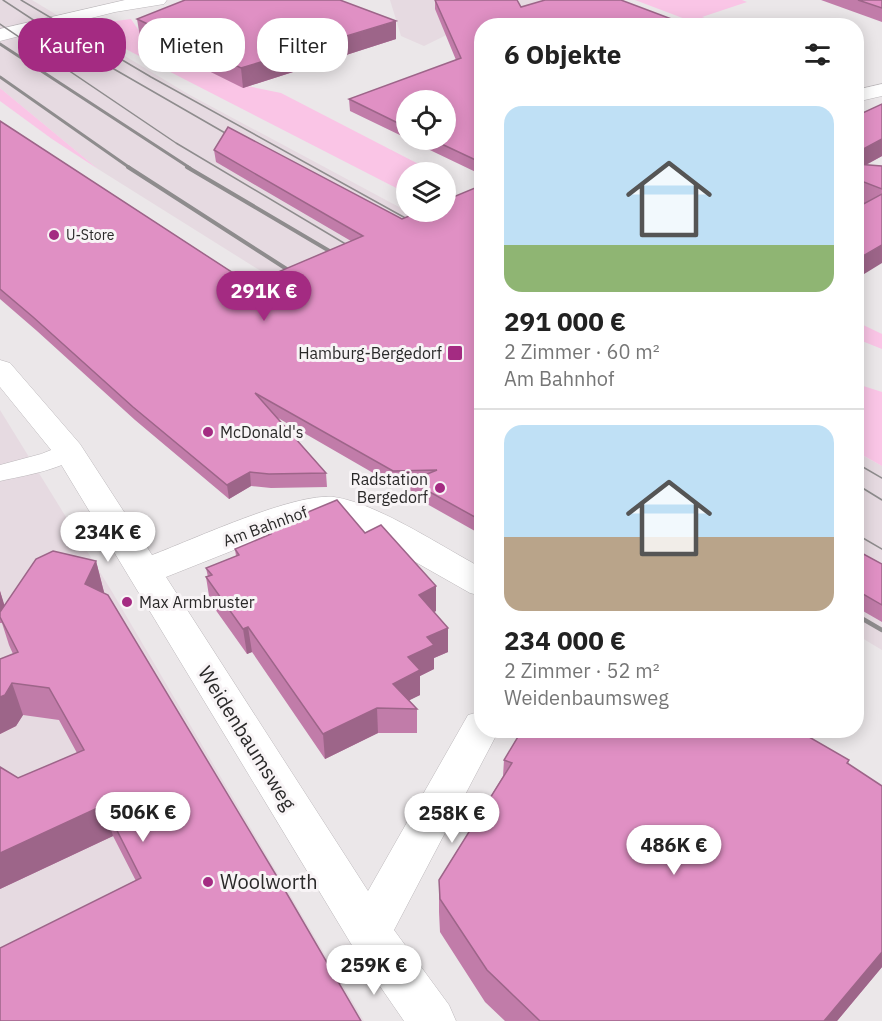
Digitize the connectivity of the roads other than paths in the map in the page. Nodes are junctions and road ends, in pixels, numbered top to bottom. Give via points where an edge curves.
1 (158, 0) edge
2 (0, 35) edge
3 (882, 90) edge
4 (864, 94) edge
5 (0, 369) edge
6 (69, 451) junction
7 (0, 473) edge
8 (143, 572) junction
9 (474, 580) edge
10 (475, 738) edge
11 (369, 933) junction
12 (432, 1021) edge

1 - 2 street
3 - 4 street
5 - 6 street, Weidenbaumsweg
6 - 7 street
6 - 8 street, Weidenbaumsweg
8 - 9 street, Am Bahnhof via 293,514 333,508 356,514
8 - 11 street, Weidenbaumsweg
10 - 11 street
11 - 12 street, Weidenbaumsweg

